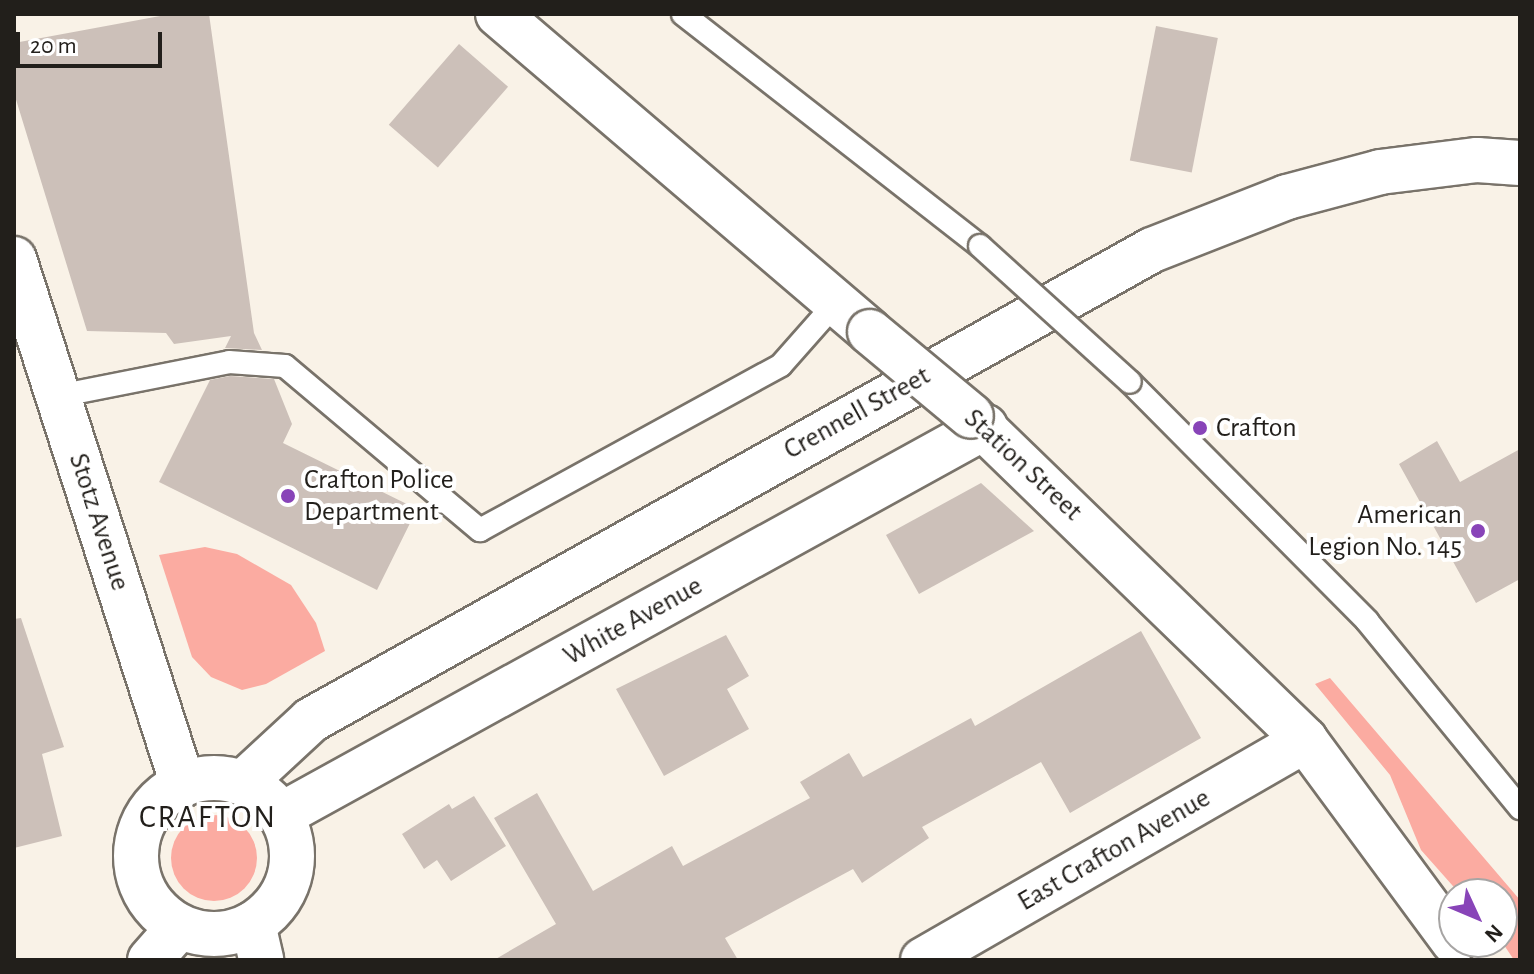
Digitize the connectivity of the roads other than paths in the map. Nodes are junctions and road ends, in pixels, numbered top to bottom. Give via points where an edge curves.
1 (498, 14) edge
2 (683, 14) edge
3 (1520, 163) edge
4 (14, 259) edge
5 (835, 304) junction
6 (58, 396) junction
7 (978, 421) junction
8 (1305, 740) junction
9 (243, 783) junction
10 (183, 785) junction
11 (1520, 808) edge
12 (281, 815) junction
13 (1438, 920) edge
14 (179, 927) junction
15 (257, 942) edge
16 (150, 960) edge
17 (923, 960) edge

1 - 5 street, Station Street
2 - 11 lane, bridge via 980,246 1130,382 1367,621
3 - 9 street, Crennell Street via 1477,160 1380,172 1287,197 1152,250 311,720
4 - 6 street, Stotz Avenue
5 - 6 lane via 781,365 480,530 285,366 229,362
5 - 7 street, Station Street, bridge
6 - 10 street, Stotz Avenue
7 - 8 street, Station Street
7 - 12 street, White Avenue
8 - 13 street, Station Street
8 - 17 street, East Crafton Avenue
9 - 10 street via 219,778
9 - 12 street
10 - 14 street via 149,812 138,836 136,863 142,889 157,911
12 - 15 street via 291,850 286,887
14 - 15 street
14 - 16 street

